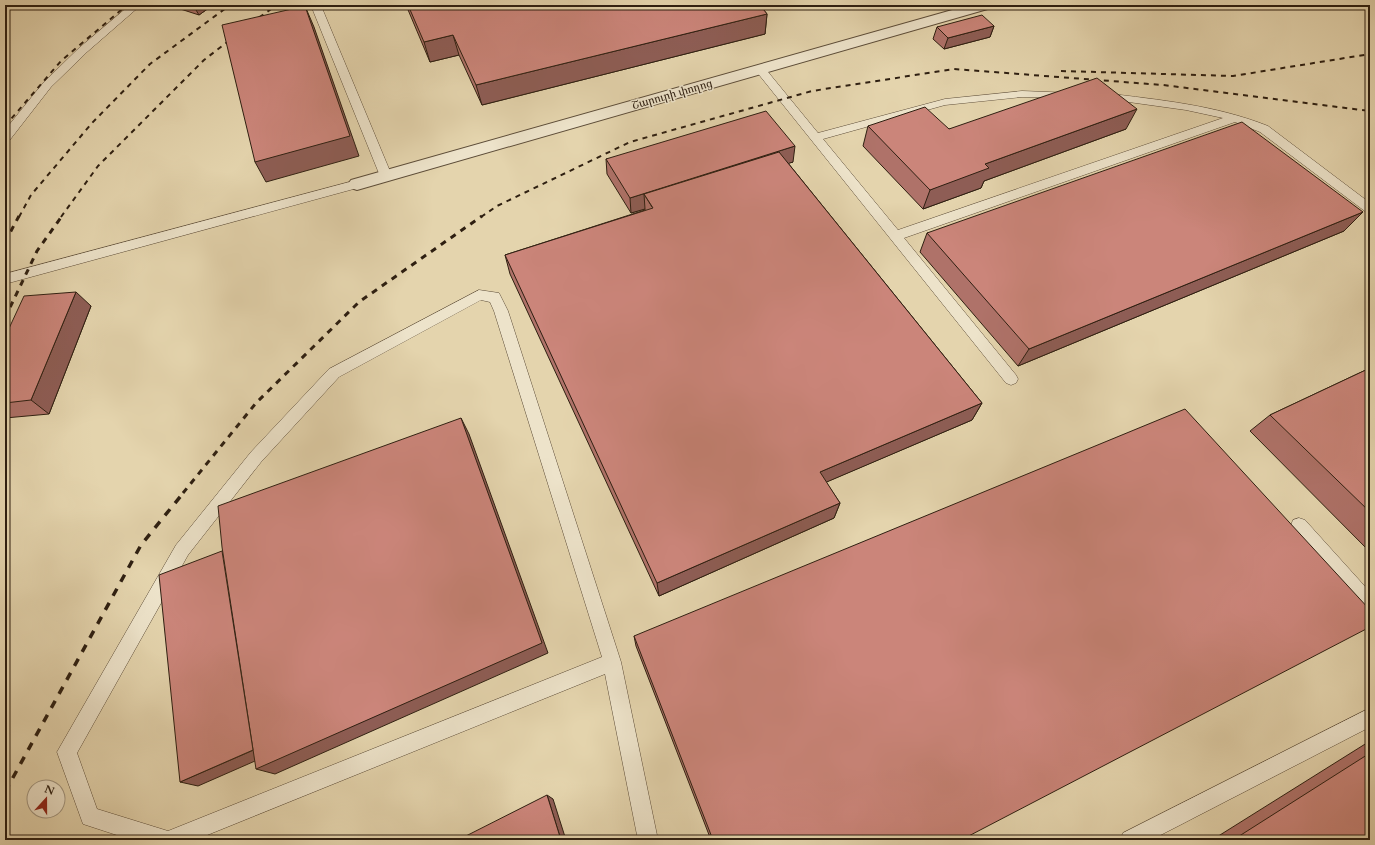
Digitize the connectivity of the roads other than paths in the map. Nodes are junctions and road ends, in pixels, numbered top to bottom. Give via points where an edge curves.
1 (136, 5) edge
2 (986, 5) edge
3 (317, 8) dead end
4 (760, 69) junction
5 (1081, 95) edge
6 (1095, 95) edge
7 (1235, 117) junction
8 (815, 137) junction
9 (5, 138) edge
10 (386, 176) junction
11 (357, 184) joint
12 (1370, 209) edge
13 (895, 236) junction
14 (5, 279) edge
15 (1011, 379) dead end
16 (1299, 525) dead end
17 (1370, 605) edge
18 (612, 662) junction
19 (1370, 716) edge
20 (167, 840) edge
21 (170, 840) edge
22 (648, 840) edge
23 (1130, 840) edge

1 - 9 lane via 47,85
2 - 4 street, Շարուրի փողոց
3 - 10 lane
4 - 8 lane
4 - 10 street, Շարուրի փողոց
5 - 8 lane via 1022,94 945,102
6 - 7 lane via 1185,106
7 - 12 lane via 1264,129
7 - 13 lane
8 - 13 lane
10 - 11 street, Շարուրի փողոց
11 - 14 lane
13 - 15 lane
16 - 17 lane
18 - 20 lane via 501,311 494,297 479,295 334,373 256,457 174,563 67,752 90,817
18 - 21 lane
18 - 22 lane
19 - 23 lane

